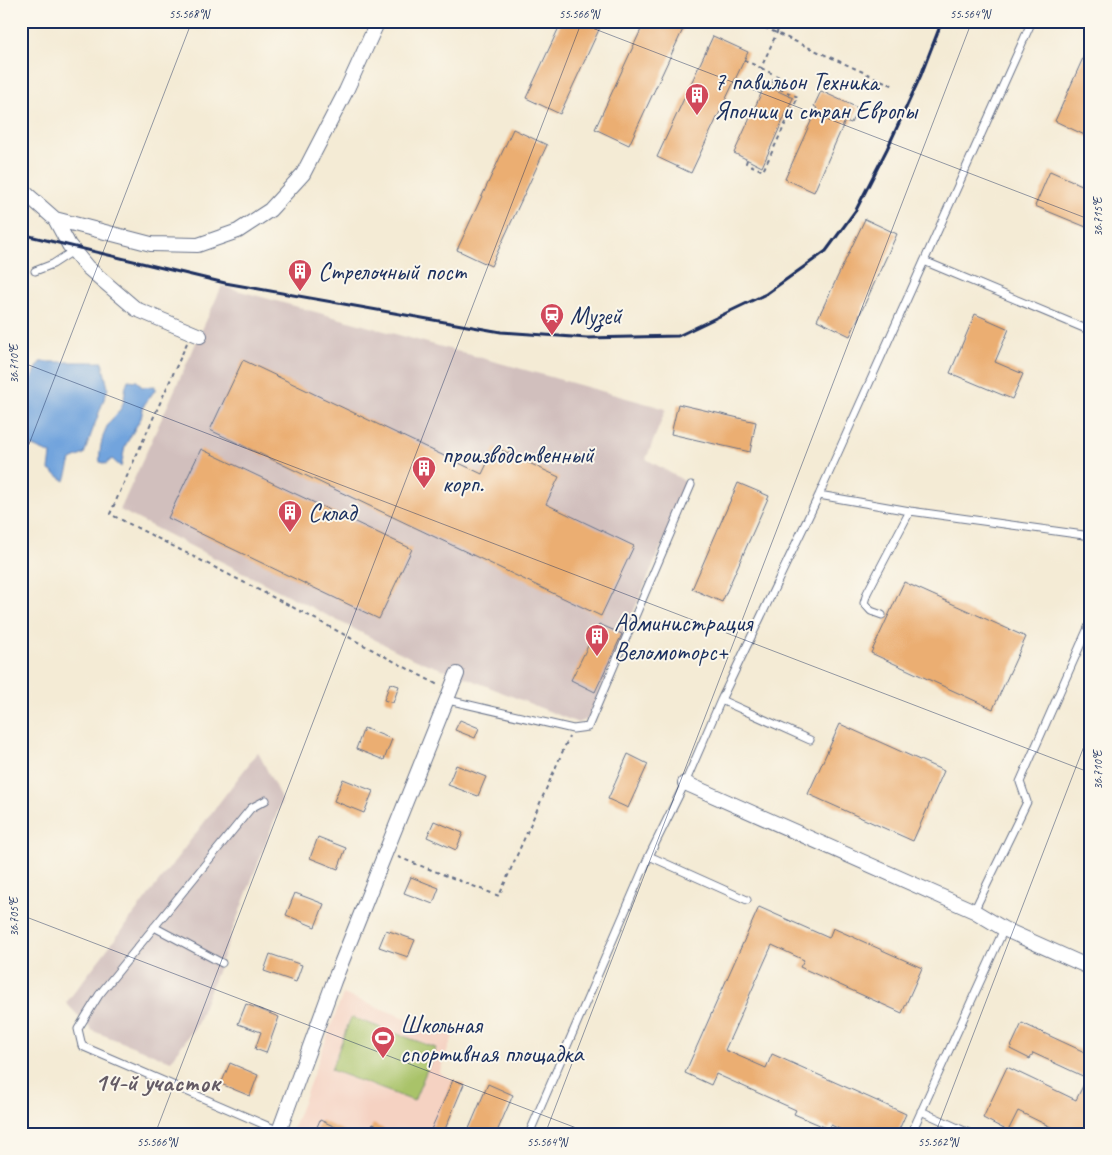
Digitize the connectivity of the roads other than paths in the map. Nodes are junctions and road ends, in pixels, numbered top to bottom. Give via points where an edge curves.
1 (378, 21) edge
2 (1032, 21) edge
3 (21, 189) edge
4 (55, 219) junction
5 (74, 251) junction
6 (924, 261) junction
7 (35, 271) dead end
8 (1091, 331) edge
9 (195, 334) road end
10 (691, 485) dead end
11 (819, 495) junction
12 (910, 511) junction
13 (1091, 536) edge
14 (882, 615) dead end
15 (1091, 621) edge
16 (457, 674) dead end
17 (450, 696) junction
18 (721, 700) junction
19 (810, 740) dead end
20 (685, 783) junction
21 (266, 800) dead end
22 (649, 856) junction
23 (747, 900) dead end
24 (974, 911) junction
25 (154, 927) junction
26 (1004, 929) junction
27 (222, 963) dead end
28 (1091, 968) edge
29 (921, 1111) junction
30 (278, 1132) edge
31 (529, 1134) edge
32 (911, 1134) edge
33 (972, 1134) edge

1 - 4 street via 303,174 270,210 238,231 198,245 151,244
2 - 6 lane
3 - 4 street
4 - 5 street
5 - 7 lane
5 - 9 street via 87,268 136,309
6 - 8 lane
6 - 11 lane
10 - 17 lane via 588,727 573,729
11 - 12 lane
11 - 18 lane
12 - 13 lane
12 - 14 lane via 864,603 871,611
15 - 24 lane via 1020,782 1027,802
16 - 17 street
17 - 30 street via 334,982
18 - 19 lane
18 - 20 lane
20 - 22 lane
20 - 24 street
21 - 25 lane via 251,808
22 - 23 lane
22 - 31 lane
24 - 26 street
25 - 27 lane
25 - 30 lane via 99,995 78,1029 82,1046
26 - 28 street
26 - 29 lane
29 - 32 lane
29 - 33 lane

